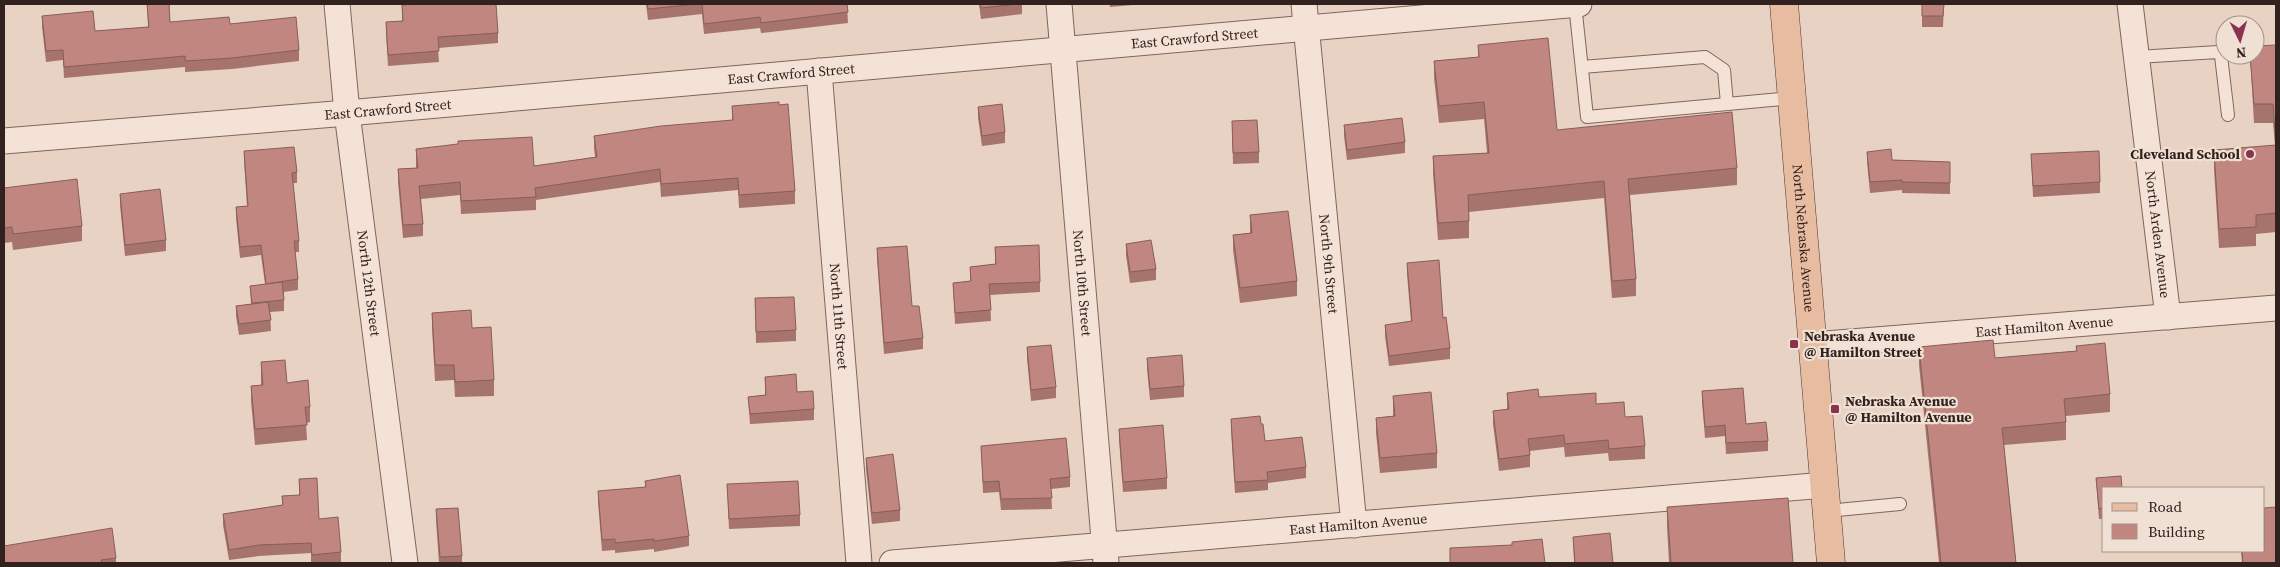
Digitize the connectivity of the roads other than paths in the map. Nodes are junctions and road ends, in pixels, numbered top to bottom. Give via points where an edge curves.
1 (337, 4) edge
2 (1060, 4) edge
3 (1575, 4) edge
4 (1580, 4) edge
5 (1784, 4) edge
6 (2130, 4) edge
7 (1305, 16) edge
8 (1063, 49) junction
9 (2137, 58) junction
10 (1582, 67) junction
11 (819, 71) junction
12 (1792, 98) junction
13 (1727, 104) junction
14 (347, 113) junction
15 (2228, 115) dead end
16 (4, 141) edge
17 (2276, 308) edge
18 (2168, 317) junction
19 (1812, 345) junction
20 (1826, 498) junction
21 (1900, 504) dead end
22 (1354, 525) junction
23 (1105, 555) edge
24 (404, 563) edge
25 (859, 563) edge
26 (892, 563) edge
27 (1831, 563) edge

1 - 14 street, North 12th Street
2 - 8 street, North 10th Street
3 - 4 street, East Crawford Street
3 - 7 street, East Crawford Street
3 - 10 lane
5 - 12 main road, North Nebraska Avenue
6 - 9 street, North Arden Avenue
7 - 8 street, East Crawford Street
7 - 22 street, North 9th Street
8 - 11 street, East Crawford Street
8 - 23 street, North 10th Street
9 - 15 lane via 2218,52
9 - 18 street, North Arden Avenue
10 - 13 lane via 1706,57 1724,70
10 - 13 lane via 1587,117
11 - 14 street, East Crawford Street
11 - 25 street, North 11th Street
12 - 13 lane
12 - 19 main road, North Nebraska Avenue
14 - 16 street, East Crawford Street
14 - 24 street, North 12th Street
17 - 18 street, East Hamilton Avenue
18 - 19 street, East Hamilton Avenue
19 - 20 main road, North Nebraska Avenue
20 - 21 lane
20 - 22 street, East Hamilton Avenue
20 - 27 main road, North Nebraska Avenue
22 - 23 street, East Hamilton Avenue
23 - 26 street, East Hamilton Avenue

